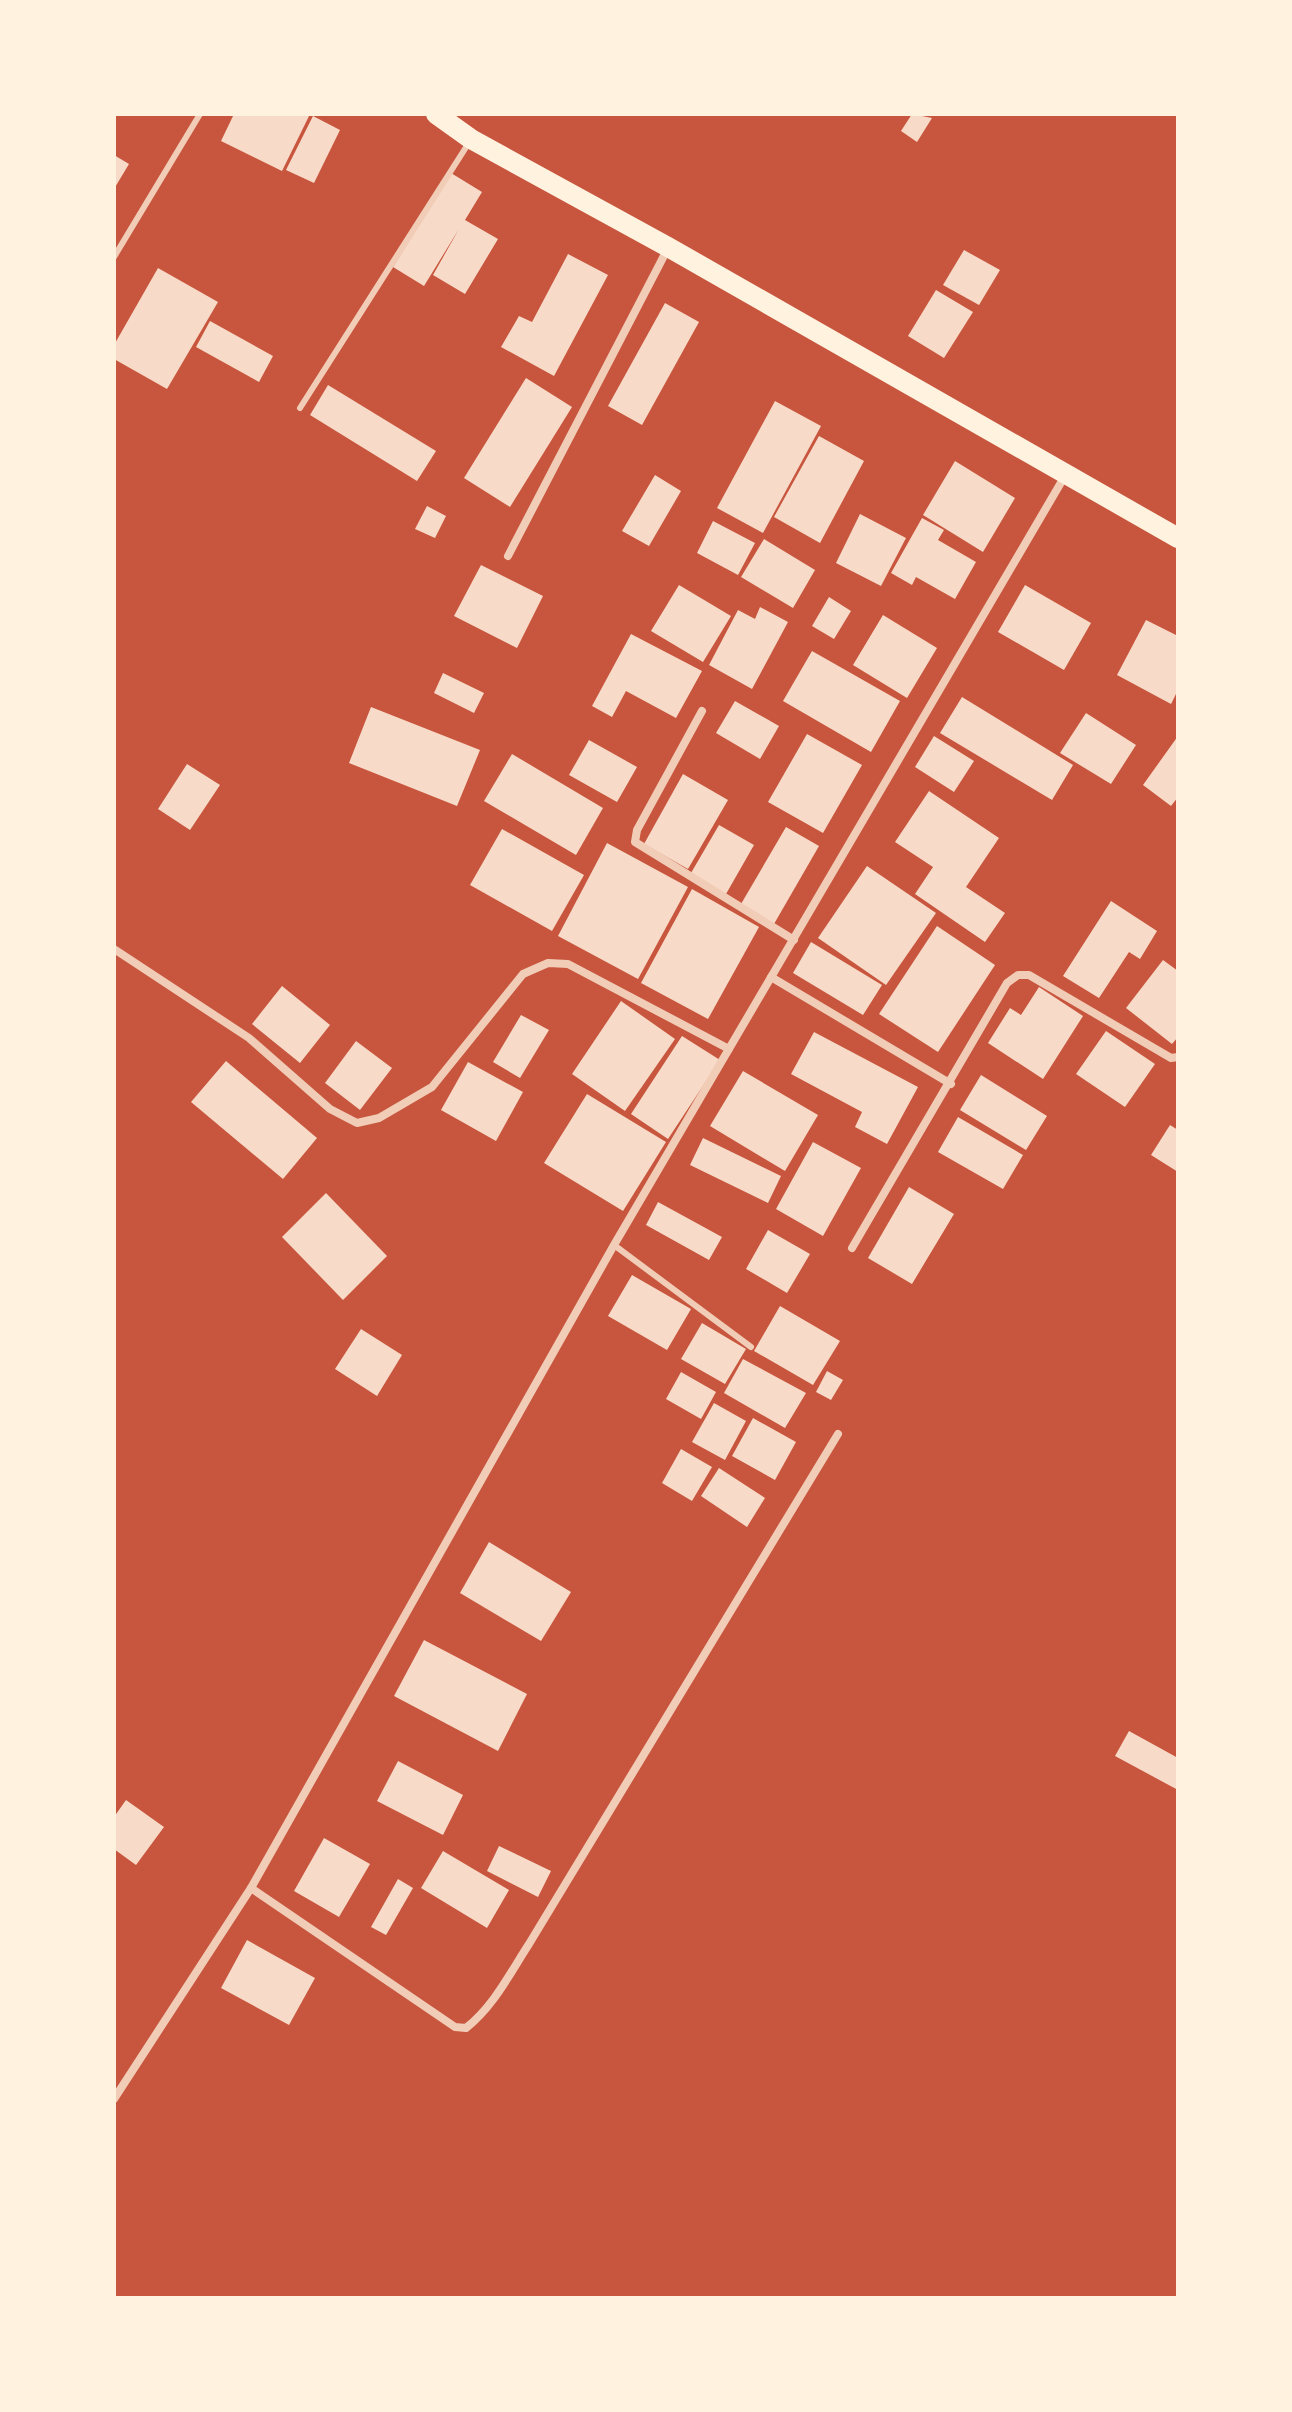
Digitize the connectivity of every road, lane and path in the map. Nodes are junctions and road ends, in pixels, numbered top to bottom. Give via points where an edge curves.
1 (200, 114) edge
2 (436, 114) edge
3 (471, 139) junction
4 (668, 247) junction
5 (114, 257) edge
6 (300, 408) dead end
7 (1067, 473) junction
8 (1178, 538) edge
9 (508, 556) dead end
10 (702, 711) dead end
11 (794, 940) junction
12 (114, 949) edge
13 (771, 977) junction
14 (729, 1049) junction
15 (1178, 1057) edge
16 (951, 1084) junction
17 (614, 1245) junction
18 (852, 1248) dead end
19 (751, 1347) dead end
20 (838, 1434) dead end
21 (251, 1888) junction
22 (114, 2099) edge

1 - 5 lane
2 - 3 main road
3 - 4 main road
3 - 6 lane
4 - 7 main road
4 - 9 street
7 - 8 main road
7 - 11 street
10 - 11 street via 635,842
11 - 13 street
12 - 14 street via 249,1038 330,1109 357,1123 379,1118 432,1087 523,974 548,963 568,964
13 - 14 street
13 - 16 street
14 - 17 street
15 - 16 street via 1171,1058 1029,975 1018,975 1007,983
16 - 18 street
17 - 19 lane
17 - 21 street
20 - 21 street via 529,1944 494,1999 466,2028 455,2027
21 - 22 street

